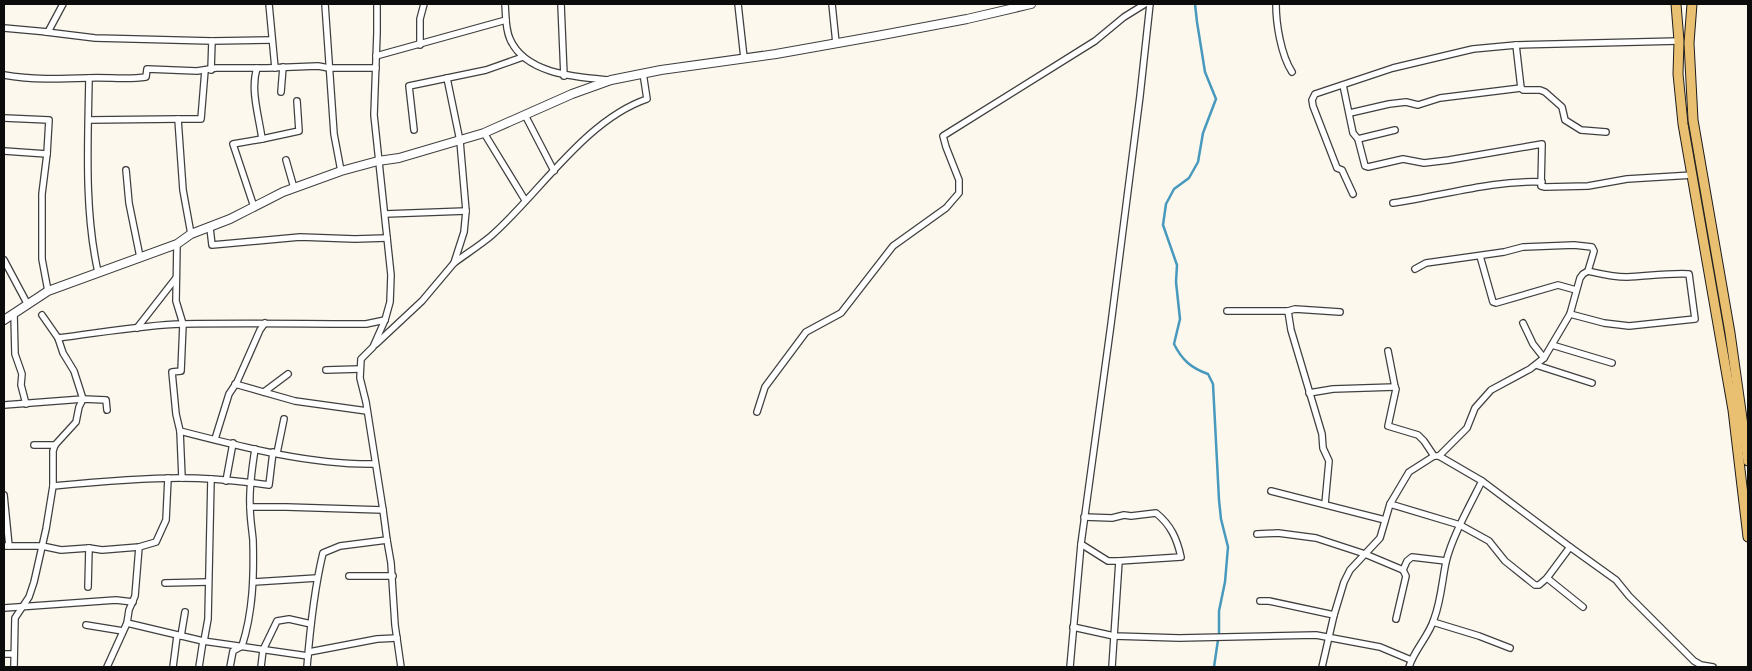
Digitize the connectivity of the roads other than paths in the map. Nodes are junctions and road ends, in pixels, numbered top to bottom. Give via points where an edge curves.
1 (63, 4) edge
2 (269, 4) edge
3 (325, 4) edge
4 (377, 4) edge
5 (424, 4) edge
6 (505, 4) edge
7 (561, 4) edge
8 (738, 4) edge
9 (832, 4) edge
10 (1031, 4) edge
11 (1145, 4) edge
12 (1150, 4) edge
13 (1276, 4) edge
14 (1676, 4) edge
15 (1692, 4) edge
16 (506, 20) junction
17 (4, 28) edge
18 (46, 32) junction
19 (272, 40) junction
20 (1679, 40) junction
21 (212, 41) junction
22 (836, 43) junction
23 (420, 45) junction
24 (1516, 45) junction
25 (376, 56) junction
26 (523, 57) junction
27 (744, 58) junction
28 (282, 67) junction
29 (257, 68) junction
30 (276, 68) junction
31 (329, 68) junction
32 (376, 68) junction
33 (208, 70) junction
34 (1292, 72) dead end
35 (644, 73) junction
36 (4, 76) edge
37 (564, 76) junction
38 (89, 78) junction
39 (446, 78) junction
40 (611, 80) junction
41 (1343, 85) junction
42 (1521, 88) junction
43 (281, 92) dead end
44 (297, 101) dead end
45 (1350, 113) junction
46 (525, 115) junction
47 (4, 118) edge
48 (178, 119) junction
49 (88, 120) junction
50 (414, 130) dead end
51 (1395, 130) dead end
52 (1606, 132) dead end
53 (484, 133) junction
54 (262, 139) junction
55 (1358, 139) junction
56 (460, 141) junction
57 (4, 151) edge
58 (48, 154) junction
59 (286, 160) dead end
60 (378, 160) junction
61 (126, 170) dead end
62 (554, 171) junction
63 (341, 172) junction
64 (1693, 175) junction
65 (1542, 182) junction
66 (294, 188) junction
67 (1353, 194) dead end
68 (525, 200) junction
69 (1393, 203) dead end
70 (254, 207) junction
71 (466, 211) junction
72 (385, 214) junction
73 (210, 228) junction
74 (191, 234) junction
75 (387, 238) junction
76 (177, 244) junction
77 (1480, 256) junction
78 (140, 257) junction
79 (4, 260) edge
80 (454, 263) junction
81 (1415, 269) dead end
82 (1588, 271) junction
83 (98, 272) junction
84 (13, 276) junction
85 (4, 277) edge
86 (176, 278) junction
87 (1576, 290) junction
88 (48, 291) junction
89 (28, 305) junction
90 (1227, 311) dead end
91 (1288, 311) junction
92 (1340, 312) dead end
93 (14, 314) junction
94 (1570, 314) junction
95 (42, 315) dead end
96 (4, 320) edge
97 (385, 320) junction
98 (265, 323) junction
99 (1523, 323) dead end
100 (182, 324) junction
101 (137, 328) junction
102 (58, 338) junction
103 (1552, 345) junction
104 (373, 347) junction
105 (1388, 351) dead end
106 (1544, 358) junction
107 (1612, 363) dead end
108 (1536, 365) junction
109 (360, 369) junction
110 (326, 370) dead end
111 (288, 374) dead end
112 (1592, 383) dead end
113 (235, 384) junction
114 (1395, 387) junction
115 (264, 392) junction
116 (1309, 393) junction
117 (84, 399) junction
118 (26, 404) junction
119 (4, 405) edge
120 (107, 410) dead end
121 (367, 411) junction
122 (757, 412) dead end
123 (284, 419) dead end
124 (180, 431) junction
125 (215, 439) junction
126 (234, 443) junction
127 (34, 445) dead end
128 (55, 445) junction
129 (254, 449) junction
130 (275, 452) junction
131 (1436, 456) junction
132 (1748, 461) edge
133 (375, 464) junction
134 (168, 478) junction
135 (182, 478) junction
136 (211, 479) junction
137 (226, 481) junction
138 (1482, 481) junction
139 (250, 483) junction
140 (53, 486) junction
141 (1271, 492) dead end
142 (4, 497) edge
143 (1325, 504) junction
144 (1390, 504) junction
145 (250, 507) junction
146 (384, 510) junction
147 (1084, 517) junction
148 (1385, 520) junction
149 (1460, 525) junction
150 (1257, 534) dead end
151 (1748, 537) edge
152 (386, 540) junction
153 (1081, 544) junction
154 (6, 546) edge
155 (42, 546) junction
156 (139, 547) junction
157 (1570, 547) junction
158 (89, 548) junction
159 (1365, 554) junction
160 (1118, 561) junction
161 (1446, 561) junction
162 (1403, 570) junction
163 (349, 576) dead end
164 (393, 576) junction
165 (317, 578) junction
166 (1547, 578) junction
167 (208, 582) junction
168 (253, 582) junction
169 (165, 584) dead end
170 (88, 587) dead end
171 (1260, 601) dead end
172 (133, 602) junction
173 (22, 607) junction
174 (1583, 607) dead end
175 (4, 608) edge
176 (185, 612) dead end
177 (1334, 614) junction
178 (1396, 619) dead end
179 (1434, 622) junction
180 (127, 623) junction
181 (311, 624) junction
182 (86, 625) dead end
183 (1073, 628) junction
184 (123, 630) junction
185 (179, 636) junction
186 (1114, 636) junction
187 (1330, 636) junction
188 (397, 638) junction
189 (203, 641) junction
190 (242, 646) junction
191 (1510, 648) dead end
192 (263, 650) junction
193 (4, 654) edge
194 (13, 654) junction
195 (308, 654) junction
196 (1411, 660) junction
197 (14, 667) edge
198 (107, 667) edge
199 (173, 667) edge
200 (199, 667) edge
201 (230, 667) edge
202 (261, 667) edge
203 (308, 667) edge
204 (401, 667) edge
205 (1070, 667) edge
206 (1112, 667) edge
207 (1322, 667) edge
208 (1409, 667) edge
209 (1713, 667) edge

1 - 18 street
2 - 19 street
3 - 31 street
4 - 25 street
5 - 23 street via 420,19
6 - 16 street
7 - 37 street
8 - 27 street
9 - 22 street
10 - 22 street
11 - 122 street via 1095,41 943,136 959,180 959,192 946,208 893,246 840,313 806,332 765,387
12 - 147 street via 1112,324
13 - 34 street via 1276,19 1287,65
14 - 20 main road
15 - 132 main road via 1689,43 1693,120
16 - 23 street
16 - 26 street via 510,38
17 - 18 street
18 - 21 street via 95,38
19 - 21 street
19 - 30 street
20 - 24 street
20 - 64 main road via 1678,74 1683,124
21 - 33 street
22 - 27 street
23 - 25 street
24 - 41 street via 1473,49 1392,68
24 - 42 street
25 - 32 street
26 - 37 street
26 - 39 street via 486,70
27 - 35 street
28 - 30 street
28 - 31 street
28 - 43 street
29 - 30 street
29 - 33 street
29 - 54 street via 255,97
31 - 32 street
31 - 63 street via 334,134
32 - 60 street via 374,115
33 - 38 street via 147,69 146,78
33 - 48 street via 201,119
35 - 40 street
35 - 62 street via 648,99 603,124
36 - 38 street via 48,80
37 - 40 street
38 - 49 street
39 - 50 street via 409,86
39 - 56 street
40 - 46 street
41 - 45 street
41 - 67 street via 1315,94 1312,106 1337,168 1342,170
42 - 45 street via 1440,98 1418,105 1406,102 1389,104
42 - 52 street via 1545,92 1562,106 1565,120 1581,130
44 - 54 street via 299,131
45 - 55 street via 1353,133
46 - 53 street
46 - 62 street
47 - 58 street via 49,120
48 - 49 street
48 - 74 street via 183,190
49 - 83 street via 89,220
51 - 55 street
53 - 56 street
53 - 68 street
54 - 70 street via 234,144
55 - 65 street via 1368,167 1403,159 1424,163 1448,160 1542,144
56 - 60 street via 399,158
56 - 71 street
57 - 58 street
58 - 88 street via 42,194 42,259
59 - 66 street
60 - 63 street
60 - 72 street
61 - 78 street
62 - 68 street
63 - 66 street
64 - 65 street via 1626,179 1581,186 1545,187 1541,186
64 - 151 main road via 1734,410
65 - 69 street via 1474,187
66 - 70 street
68 - 80 street via 491,236
70 - 73 street
71 - 72 street
71 - 80 street via 464,232
72 - 75 street
73 - 74 street
73 - 75 street via 212,245 300,237
74 - 76 street
75 - 97 street via 391,275 390,302
76 - 78 street
76 - 86 street
77 - 81 street via 1426,263
77 - 82 street via 1523,247 1585,246 1592,247 1594,251
77 - 87 street via 1493,302 1558,285
78 - 83 street
79 - 84 street
80 - 104 street via 422,301
82 - 87 street via 1583,274
82 - 94 street via 1626,277 1689,274 1696,320 1629,326
83 - 88 street
84 - 85 street
84 - 89 street
86 - 100 street via 176,301
86 - 101 street
87 - 94 street
88 - 89 street
89 - 93 street
90 - 91 street
91 - 92 street
91 - 116 street
93 - 96 street
93 - 118 street via 16,354
94 - 103 street
95 - 102 street
97 - 98 street via 366,324
97 - 104 street
98 - 100 street
98 - 113 street
99 - 106 street
100 - 101 street
100 - 124 street via 181,371 172,372
101 - 102 street
102 - 117 street
103 - 106 street
103 - 107 street
104 - 109 street via 361,359
105 - 114 street
106 - 108 street
108 - 112 street
108 - 131 street via 1491,390 1475,408 1467,428
109 - 110 street
109 - 121 street
111 - 115 street
113 - 115 street
113 - 125 street
114 - 116 street
114 - 131 street via 1388,426 1418,435
115 - 121 street via 295,401
116 - 143 street via 1322,434 1322,448 1329,461
117 - 118 street
117 - 120 street via 106,400
117 - 128 street via 76,422
118 - 119 street
121 - 133 street
123 - 130 street
124 - 125 street
124 - 135 street
125 - 126 street
126 - 129 street
126 - 137 street
127 - 128 street
128 - 140 street
129 - 130 street
129 - 139 street
130 - 133 street via 330,463
130 - 139 street via 269,485
131 - 138 street
131 - 144 street via 1409,472
133 - 146 street
134 - 135 street
134 - 140 street
134 - 156 street via 166,520 156,542
135 - 136 street
136 - 137 street
136 - 167 street
137 - 139 street
138 - 149 street
138 - 157 street
139 - 145 street
140 - 155 street
141 - 143 street
142 - 154 street
143 - 148 street
144 - 148 street
144 - 149 street
145 - 146 street
145 - 168 street
146 - 152 street
147 - 153 street
147 - 160 street via 1112,518 1156,513 1176,537 1181,557
148 - 159 street via 1380,538
149 - 161 street
149 - 166 street via 1489,541 1505,560 1535,585
150 - 159 street via 1307,537
152 - 164 street
152 - 165 street via 340,546 323,553
153 - 160 street via 1108,561
153 - 183 street
154 - 155 street
155 - 158 street via 61,550
155 - 173 street via 34,582
156 - 158 street
156 - 172 street
157 - 166 street
157 - 209 street via 1616,580 1694,661
158 - 170 street
159 - 162 street
159 - 177 street via 1350,570
160 - 186 street
161 - 162 street via 1412,557
161 - 179 street
162 - 178 street via 1406,576
163 - 164 street
164 - 188 street
165 - 168 street
165 - 181 street
166 - 174 street
167 - 169 street
167 - 189 street via 208,619
168 - 190 street
171 - 177 street
172 - 173 street via 116,600
172 - 180 street
173 - 175 street
173 - 194 street via 15,618
176 - 185 street
177 - 187 street
179 - 191 street
179 - 196 street
180 - 184 street
180 - 185 street
181 - 192 street via 289,619 277,621
181 - 195 street
182 - 184 street
183 - 186 street
183 - 205 street
184 - 198 street
185 - 189 street
185 - 199 street
186 - 187 street
186 - 206 street
187 - 196 street via 1380,647
187 - 207 street
188 - 195 street via 376,638
188 - 204 street
189 - 190 street
189 - 200 street
190 - 192 street
190 - 201 street via 233,651
192 - 195 street
192 - 202 street
193 - 194 street
194 - 197 street
195 - 203 street
196 - 208 street

